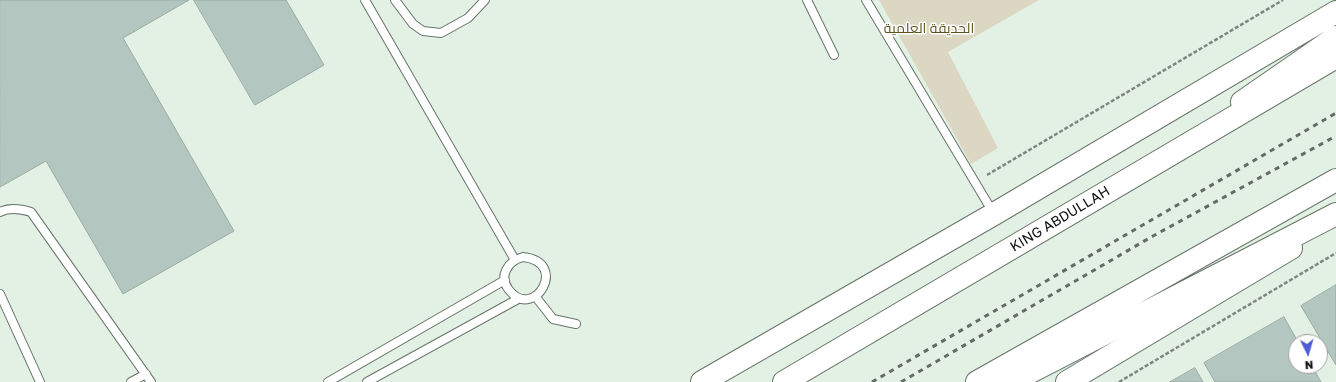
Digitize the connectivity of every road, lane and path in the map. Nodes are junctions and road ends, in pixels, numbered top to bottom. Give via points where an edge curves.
1 (365, 0) edge
2 (395, 0) edge
3 (485, 0) edge
4 (807, 0) edge
5 (866, 0) edge
6 (1283, 0) edge
7 (1336, 12) edge
8 (1336, 37) edge
9 (834, 55) dead end
10 (1336, 57) edge
11 (1148, 168) junction
12 (1336, 180) edge
13 (975, 182) junction
14 (0, 212) edge
15 (994, 214) junction
16 (1336, 214) edge
17 (1336, 220) edge
18 (1336, 253) edge
19 (515, 260) junction
20 (504, 280) junction
21 (0, 294) edge
22 (535, 296) junction
23 (518, 299) junction
24 (576, 324) dead end
25 (146, 374) junction
26 (40, 382) edge
27 (131, 382) edge
28 (152, 382) edge
29 (328, 382) edge
30 (366, 382) edge
31 (702, 382) edge
32 (784, 382) edge
33 (977, 382) edge
34 (1011, 382) edge
35 (1067, 382) edge
36 (1119, 382) edge

1 - 19 lane
2 - 3 lane via 413,24 423,31 441,33 468,18
4 - 9 lane
5 - 13 lane
6 - 13 path
7 - 15 main road
8 - 11 main road
10 - 11 main road, KING ABDULLAH
11 - 32 main road, KING ABDULLAH
12 - 33 main road
13 - 15 lane
14 - 25 lane via 18,208 31,212
15 - 31 main road
16 - 34 main road
17 - 35 main road
18 - 36 path
19 - 20 lane via 505,272
19 - 22 lane via 531,258 543,268 545,284
20 - 23 lane via 507,288
20 - 29 lane
21 - 26 lane
22 - 23 lane
22 - 24 lane via 553,319
23 - 30 lane
25 - 27 lane
25 - 28 lane

